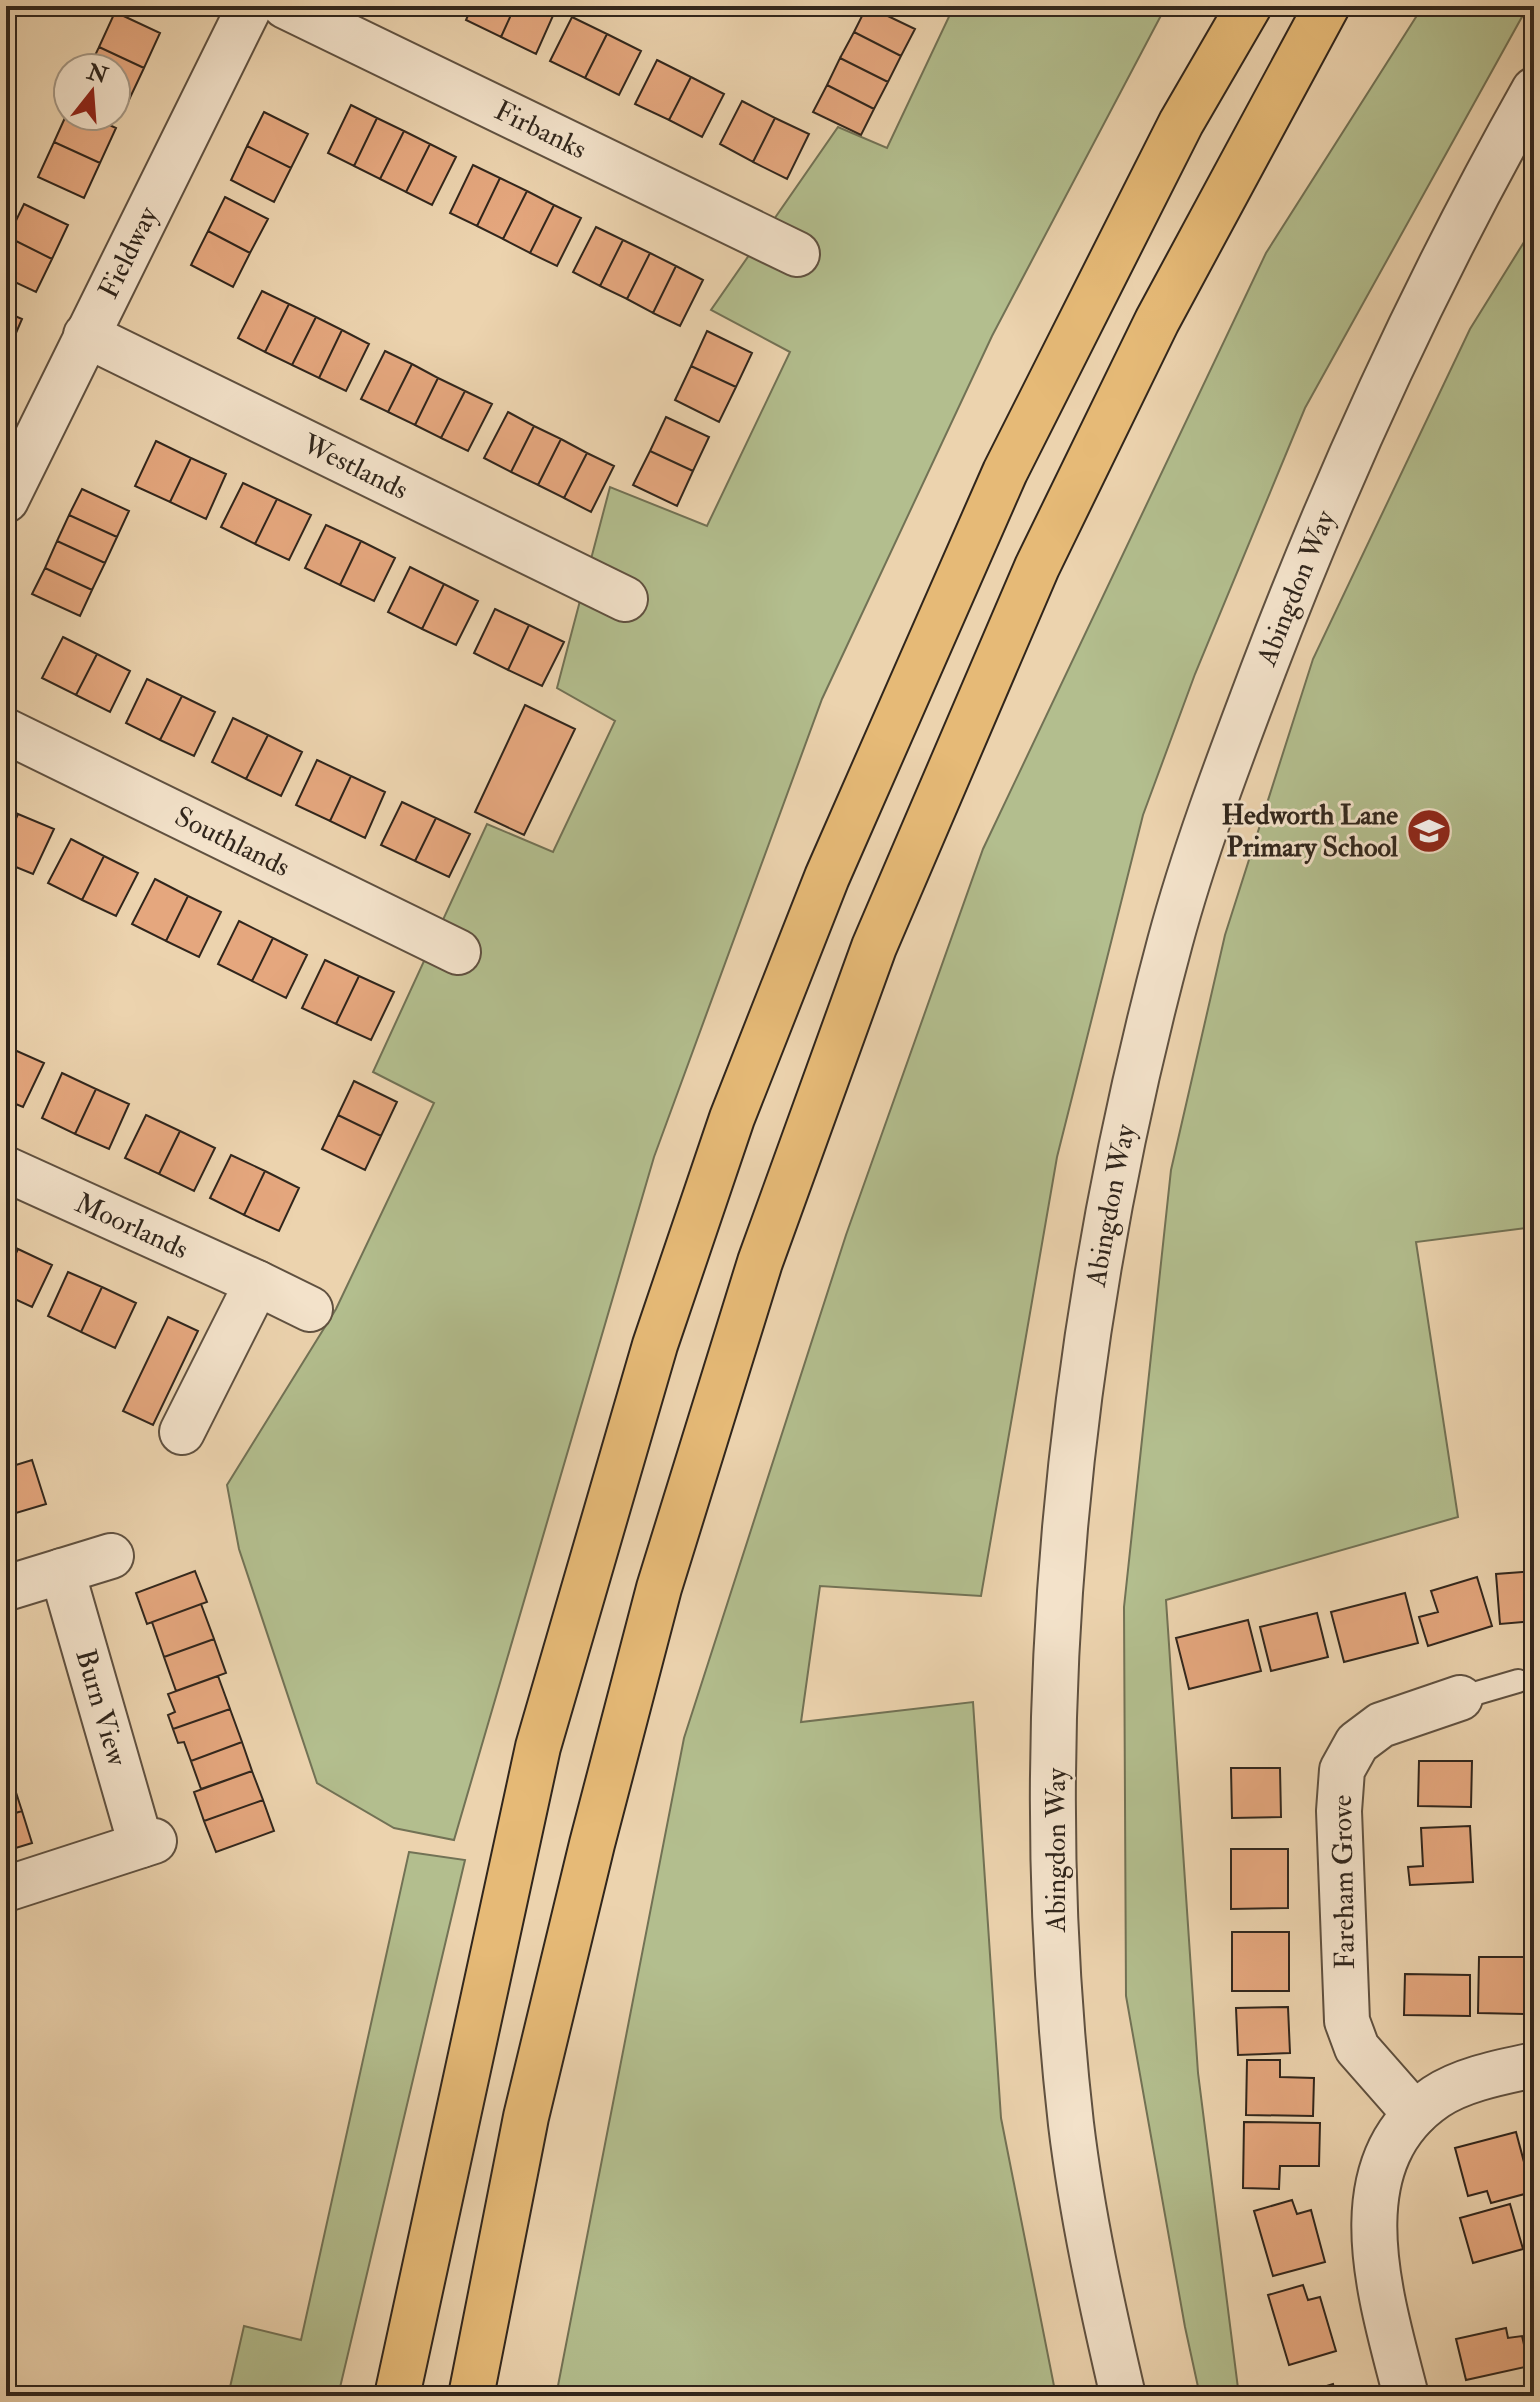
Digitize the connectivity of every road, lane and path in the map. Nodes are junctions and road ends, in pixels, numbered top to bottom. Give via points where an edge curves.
1 (250, 6) edge
2 (285, 6) edge
3 (1249, 6) edge
4 (1327, 6) edge
5 (1534, 90) edge
6 (799, 250) dead end
7 (86, 335) junction
8 (6, 500) edge
9 (626, 598) dead end
10 (6, 731) edge
11 (459, 951) dead end
12 (6, 1169) edge
13 (257, 1283) junction
14 (310, 1309) dead end
15 (182, 1432) dead end
16 (111, 1556) dead end
17 (62, 1571) junction
18 (10, 1587) dead end
19 (1518, 1681) dead end
20 (1460, 1698) joint
21 (6, 1889) edge
22 (1534, 2065) edge
23 (1415, 2114) junction
24 (397, 2396) edge
25 (471, 2396) edge
26 (1123, 2396) edge
27 (1406, 2396) edge

1 - 7 street, Fieldway
2 - 6 street, Firbanks
3 - 24 highway via 1181,123 1005,472 827,877 732,1118 655,1345 538,1747
4 - 25 highway via 1157,321 1037,567 874,947 760,1262 659,1588 592,1844 526,2117
5 - 26 street, Abingdon Way via 1411,323 1310,547 1225,770 1171,937 1118,1156 1082,1359 1057,1607 1055,1918 1072,2127
7 - 8 street, Fieldway
7 - 9 street, Westlands
10 - 11 street, Southlands
12 - 13 street, Moorlands
13 - 14 street, Moorlands
13 - 15 street
16 - 17 street
17 - 18 street
17 - 21 street, Burn View via 148,1843
19 - 20 lane
20 - 23 street, Fareham Grove via 1381,1725 1357,1743 1342,1770 1347,2021 1357,2048
22 - 23 street via 1438,2095
23 - 27 street via 1393,2143 1373,2215 1383,2305

